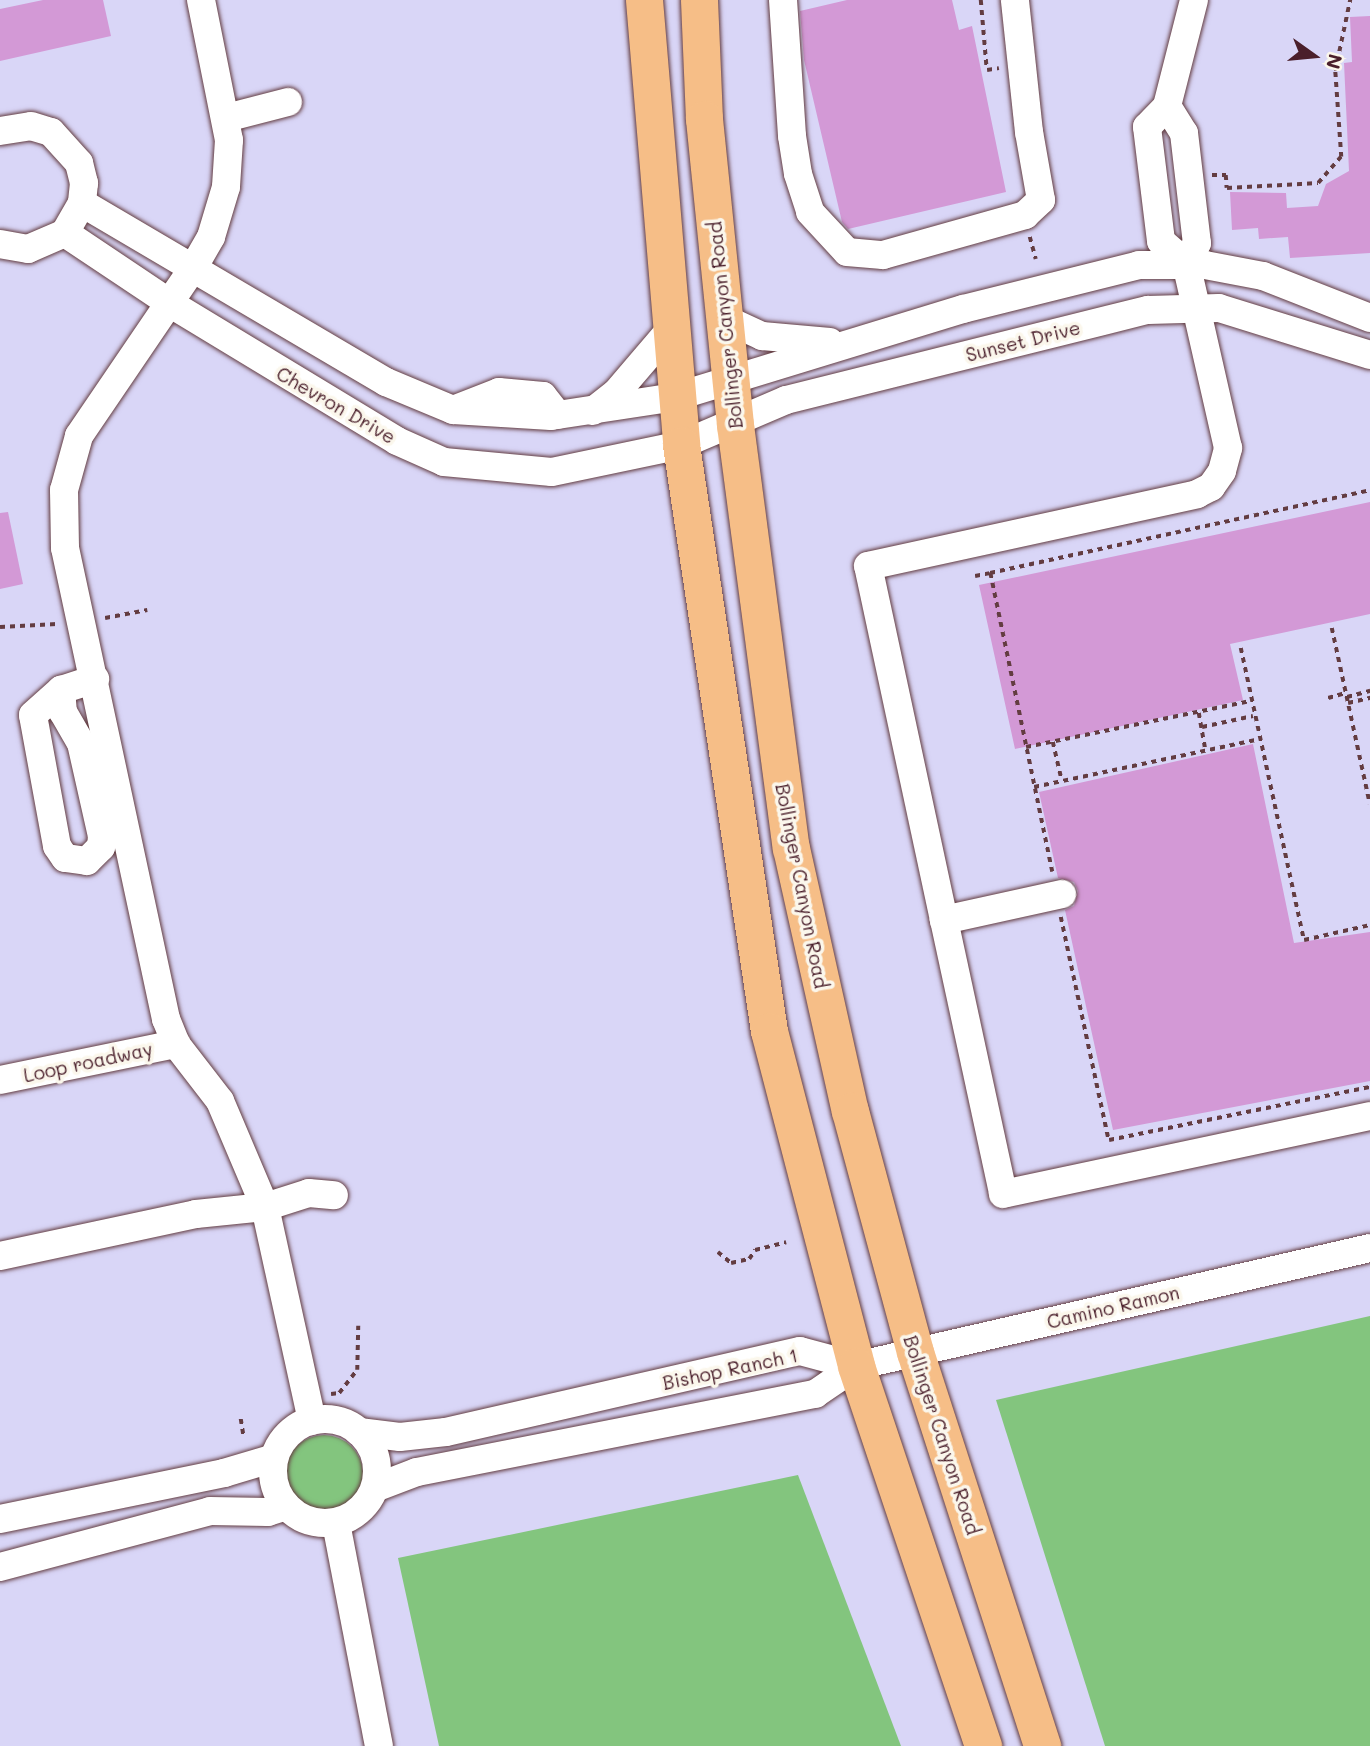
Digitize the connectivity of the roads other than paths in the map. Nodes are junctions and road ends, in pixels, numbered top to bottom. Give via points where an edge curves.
1 (201, 0) edge
2 (644, 0) edge
3 (699, 0) edge
4 (783, 0) edge
5 (1016, 0) edge
6 (1195, 0) edge
7 (288, 102) dead end
8 (1167, 106) junction
9 (226, 118) junction
10 (0, 131) edge
11 (82, 204) junction
12 (65, 233) junction
13 (0, 244) edge
14 (1186, 263) junction
15 (193, 268) junction
16 (171, 304) junction
17 (1197, 307) junction
18 (725, 318) junction
19 (1370, 318) edge
20 (670, 330) junction
21 (853, 343) junction
22 (1370, 355) edge
23 (730, 382) junction
24 (675, 397) junction
25 (593, 411) junction
26 (735, 425) junction
27 (681, 445) junction
28 (95, 679) junction
29 (61, 690) junction
30 (1059, 895) road end
31 (944, 920) junction
32 (176, 1044) junction
33 (0, 1080) edge
34 (1370, 1116) edge
35 (334, 1195) dead end
36 (265, 1207) junction
37 (1370, 1248) edge
38 (0, 1256) edge
39 (915, 1352) junction
40 (856, 1366) junction
41 (312, 1421) junction
42 (359, 1432) junction
43 (274, 1458) junction
44 (375, 1488) junction
45 (286, 1506) junction
46 (0, 1519) edge
47 (336, 1523) junction
48 (0, 1567) edge
49 (379, 1746) edge
50 (983, 1746) edge
51 (1042, 1746) edge

1 - 9 street
2 - 20 main road
3 - 18 main road, Bollinger Canyon Road via 704,120
4 - 5 street via 798,174 810,212 847,252 883,255 1030,213 1041,200 1028,132
6 - 8 street
7 - 9 street
8 - 14 street via 1184,133 1197,243
8 - 14 street via 1147,127 1151,185 1161,241
9 - 15 street via 226,187 211,237
10 - 11 street via 31,126 51,132 68,145 82,173
11 - 12 street
11 - 15 street
12 - 13 street via 28,250
12 - 16 street, Chevron Drive
14 - 17 street
14 - 19 street via 1263,276
14 - 21 street via 1139,265 963,309
15 - 16 street
15 - 25 street via 386,383 453,410 499,392 543,396 558,415
16 - 27 street, Chevron Drive via 363,424 444,462 552,472
16 - 28 street via 79,436 64,490 65,548
17 - 22 street, Sunset Drive via 1242,313
17 - 26 street, Sunset Drive via 1148,310 799,397
17 - 31 street via 1228,448 1222,471 1211,487 868,566
18 - 21 street via 762,337
18 - 23 main road, Bollinger Canyon Road
20 - 24 main road
20 - 25 street via 616,393
21 - 23 street
23 - 24 street
23 - 26 main road, Bollinger Canyon Road
24 - 25 street
24 - 27 main road
26 - 27 street, Sunset Drive
26 - 39 main road, Bollinger Canyon Road via 791,848 850,1111
27 - 40 main road via 769,1031
28 - 29 street
28 - 32 street via 166,1019
29 - 29 street via 33,715 34,734 57,846 65,858 87,861 95,857 102,836 81,743 63,712
30 - 31 street
31 - 34 street via 1003,1194
32 - 33 street, Loop roadway
32 - 36 street via 220,1101
35 - 36 street via 309,1193
36 - 38 street via 196,1214
36 - 41 street
37 - 39 street, Camino Ramon
39 - 40 street, Camino Ramon
39 - 51 main road, Bollinger Canyon Road
40 - 42 street, Bishop Ranch 1 via 800,1351 446,1432 401,1437
40 - 44 street, Bishop Ranch 1 via 815,1394 417,1472
40 - 50 main road
41 - 42 street via 336,1420
41 - 43 street via 292,1431
42 - 44 street via 373,1452
43 - 45 street via 275,1488
43 - 46 street via 224,1474
44 - 47 street via 362,1509
45 - 47 street via 309,1521
45 - 48 street via 268,1512 210,1511
47 - 49 street

